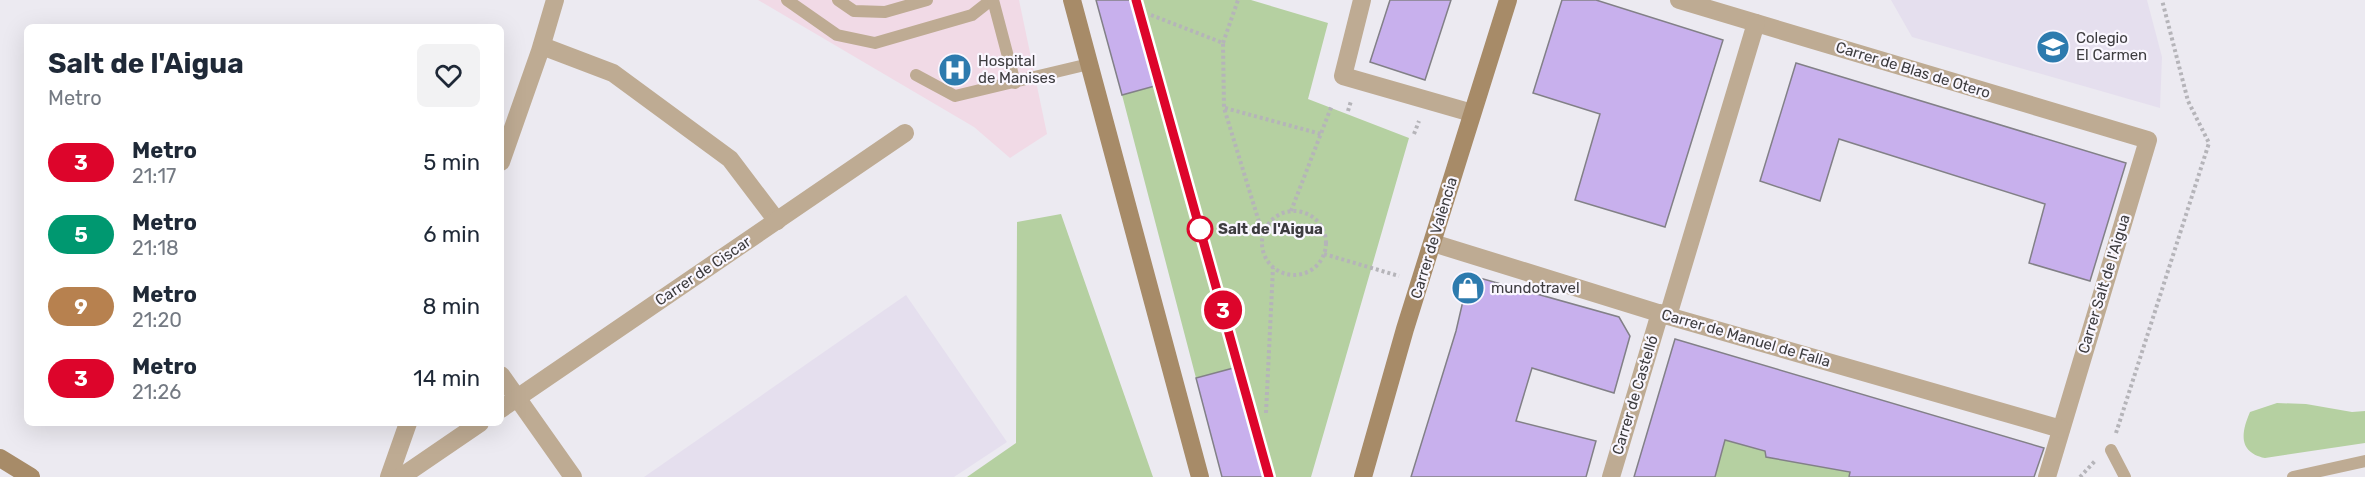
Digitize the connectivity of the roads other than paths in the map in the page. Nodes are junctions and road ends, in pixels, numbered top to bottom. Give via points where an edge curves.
1 (555, 0) edge
2 (787, 0) edge
3 (838, 0) edge
4 (927, 0) edge
5 (992, 0) edge
6 (1072, 0) edge
7 (1362, 0) edge
8 (1508, 0) edge
9 (1679, 0) edge
10 (1756, 23) junction
11 (542, 46) junction
12 (1089, 64) junction
13 (916, 75) dead end
14 (1015, 83) junction
15 (1472, 113) junction
16 (905, 134) dead end
17 (2148, 140) joint
18 (504, 154) edge
19 (777, 221) junction
20 (1433, 243) junction
21 (1664, 314) junction
22 (504, 379) edge
23 (517, 398) junction
24 (504, 407) edge
25 (407, 426) edge
26 (476, 426) edge
27 (2061, 429) junction
28 (2111, 450) road end
29 (0, 458) edge
30 (2365, 461) edge
31 (31, 477) edge
32 (389, 477) edge
33 (401, 477) edge
34 (573, 477) edge
35 (1200, 477) edge
36 (1363, 477) edge
37 (1611, 477) edge
38 (2047, 477) edge
39 (2125, 477) edge
40 (2293, 477) edge

1 - 11 street
2 - 5 lane via 837,34 875,44 972,15
3 - 4 lane via 854,11 885,12
5 - 14 lane
6 - 12 main road
7 - 15 street via 1343,76
8 - 15 main road, Carrer de València
9 - 10 street, Carrer de Blas de Otero
10 - 17 street, Carrer de Blas de Otero
10 - 21 street, Carrer de Castelló
11 - 18 street
11 - 19 street via 613,73 730,159
12 - 14 lane
12 - 35 main road
13 - 14 lane via 955,96
15 - 20 main road, Carrer de València
16 - 19 street, Carrer de Ciscar
17 - 27 street, Carrer Salt de l'Aigua
19 - 23 street, Carrer de Ciscar
20 - 21 street, Carrer de Manuel de Falla
20 - 36 main road, Carrer de València
21 - 27 street, Carrer de Manuel de Falla
21 - 37 street, Carrer de Castelló
22 - 23 street
23 - 24 street, Carrer de Ciscar
23 - 34 street
25 - 32 street
26 - 33 street
27 - 38 street, Carrer Salt de l'Aigua
28 - 39 lane
29 - 31 main road
30 - 40 lane

